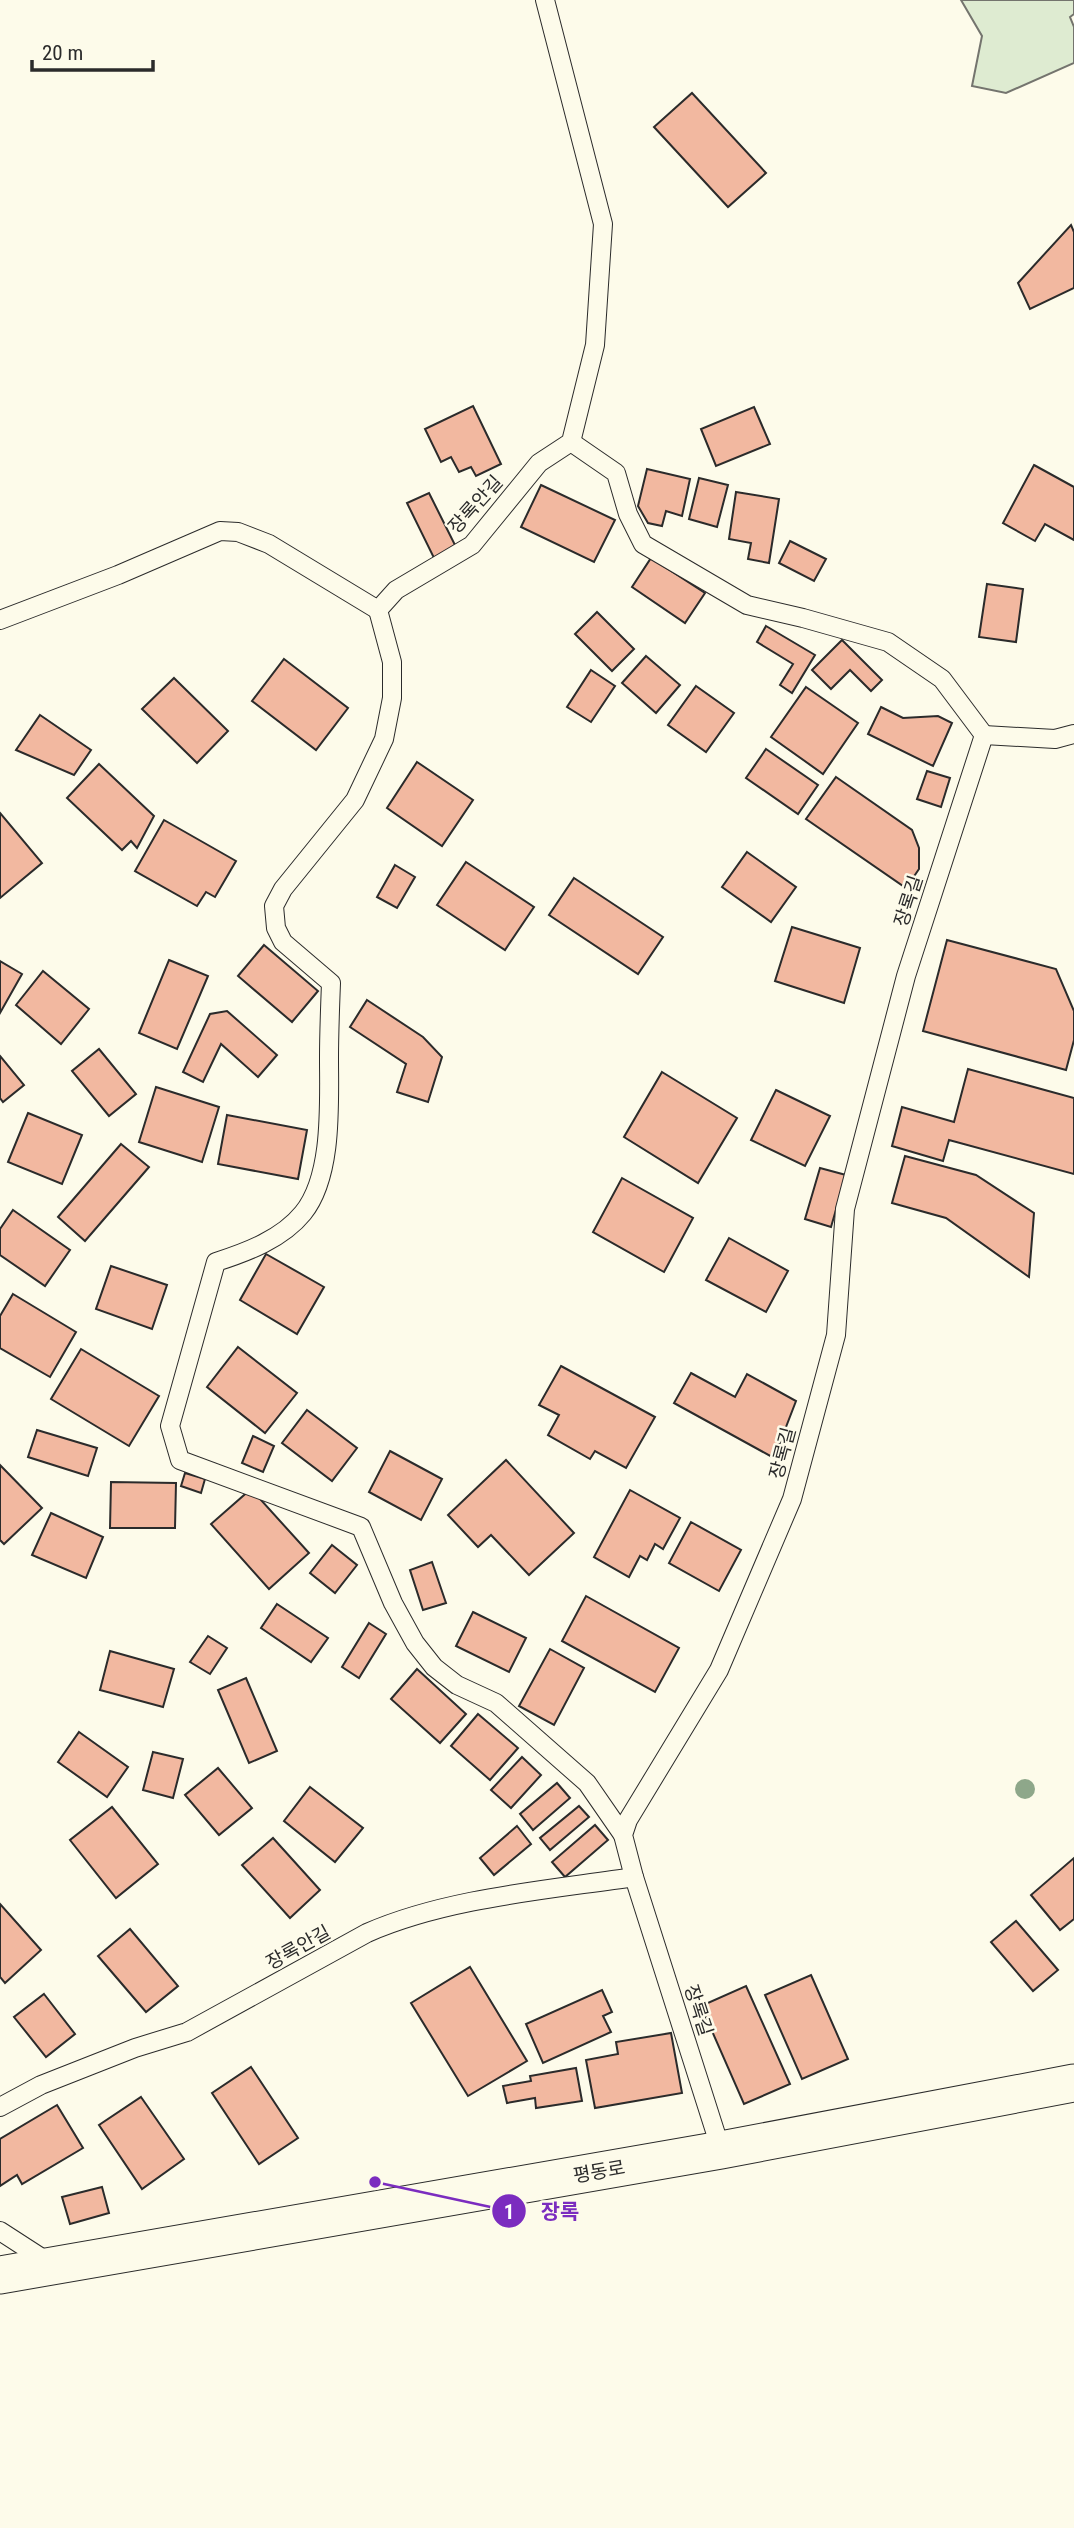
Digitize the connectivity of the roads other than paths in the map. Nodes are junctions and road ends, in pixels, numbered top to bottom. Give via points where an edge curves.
1 (545, 0) edge
2 (571, 442) junction
3 (378, 610) junction
4 (0, 620) edge
5 (1074, 734) edge
6 (984, 735) junction
7 (623, 1835) junction
8 (634, 1877) junction
9 (1074, 2084) edge
10 (0, 2108) edge
11 (721, 2150) junction
12 (0, 2231) edge
13 (54, 2266) junction
14 (0, 2275) edge

1 - 2 lane via 603,224 595,345
2 - 3 lane, 장록안길 via 539,463 472,544 396,590
2 - 6 lane via 616,473 643,544 747,605 888,642 943,679
3 - 4 lane via 269,544 239,532 220,531
3 - 7 lane via 392,663 392,698 384,739 355,800 274,906 283,942 331,983 330,1127 320,1178 305,1211 289,1227 249,1251 216,1262 170,1426 180,1460 362,1527 415,1643 434,1667 457,1685 496,1703 587,1783
5 - 6 lane via 1055,738
6 - 7 lane, 장록길 via 905,976 845,1209 836,1335 792,1499 719,1670
7 - 8 lane, 장록길
8 - 10 lane, 장록안길 via 434,1909 388,1923 187,2032 41,2085
8 - 11 lane, 장록길
9 - 11 street, 평동로
11 - 13 street, 평동로
12 - 13 lane
13 - 14 street, 평동로

